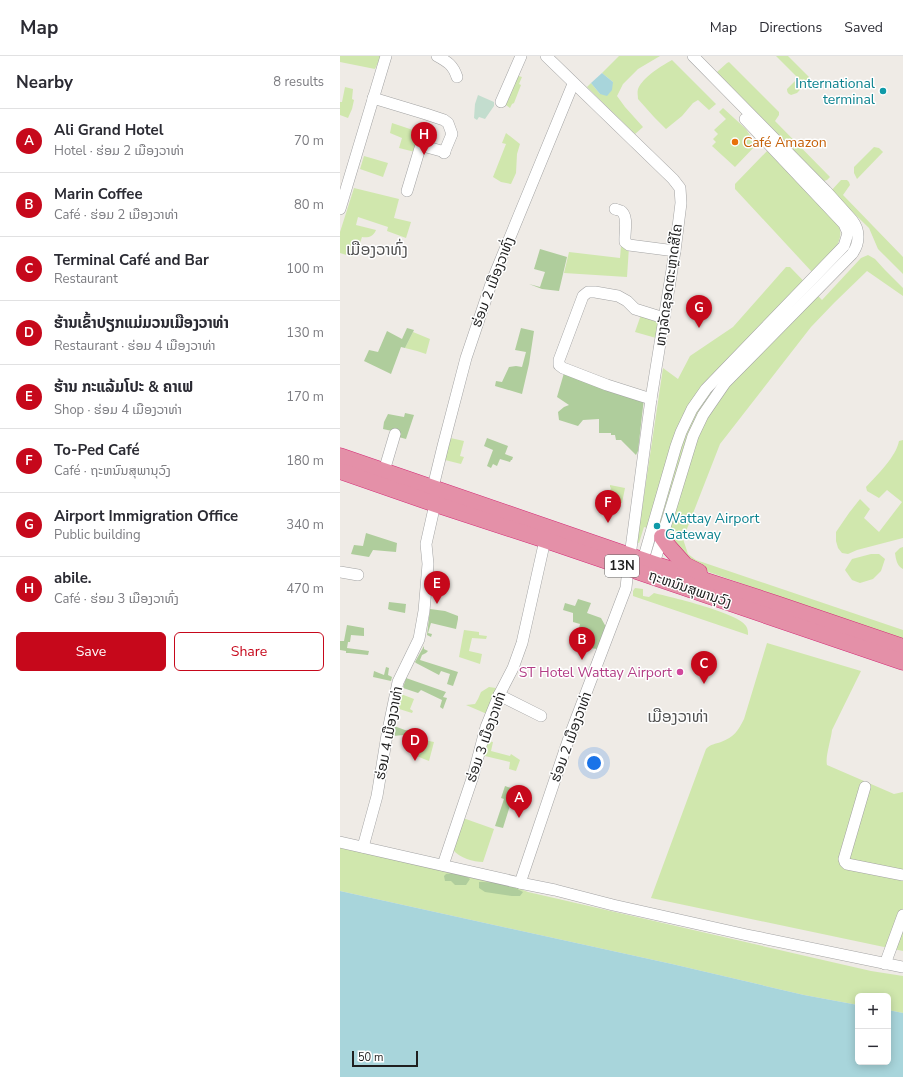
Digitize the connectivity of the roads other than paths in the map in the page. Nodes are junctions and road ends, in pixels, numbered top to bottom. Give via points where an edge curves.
1 (386, 56) edge
2 (437, 56) edge
3 (521, 56) edge
4 (546, 56) edge
5 (683, 56) edge
6 (693, 56) edge
7 (457, 77) dead end
8 (574, 84) junction
9 (373, 98) junction
10 (501, 102) dead end
11 (344, 183) edge
12 (407, 191) dead end
13 (340, 209) edge
14 (615, 209) dead end
15 (675, 251) junction
16 (812, 278) junction
17 (821, 286) junction
18 (664, 318) junction
19 (726, 375) junction
20 (651, 399) junction
21 (395, 434) dead end
22 (676, 446) junction
23 (688, 451) junction
24 (340, 456) edge
25 (340, 470) edge
26 (384, 471) junction
27 (433, 487) junction
28 (434, 504) junction
29 (662, 537) junction
30 (545, 540) junction
31 (641, 566) junction
32 (340, 572) edge
33 (358, 575) dead end
34 (776, 604) junction
35 (903, 647) edge
36 (903, 662) edge
37 (499, 695) junction
38 (541, 716) dead end
39 (865, 787) dead end
40 (340, 842) edge
41 (363, 847) junction
42 (443, 865) junction
43 (903, 875) edge
44 (520, 883) junction
45 (903, 916) edge
46 (885, 964) junction
47 (903, 967) edge

1 - 9 street
2 - 7 street via 454,68
3 - 10 street
4 - 8 street, ທາງລັດຊອດຕະຫຼາດສີໄຄ
5 - 16 street via 844,224 848,233 844,246
6 - 17 street via 826,191 856,225 856,249
8 - 15 street, ທາງລັດຊອດຕະຫຼາດສີໄຄ via 673,178 680,188 681,202
8 - 27 street, ຮ່ອມ 2 ເມືອງວາທົ່ງ via 492,281 466,358
9 - 11 street
9 - 12 street via 448,123 452,134 444,152 423,146 420,148
11 - 13 street
14 - 15 street via 624,215 625,242 628,245
15 - 18 street, ທາງລັດຊອດຕະຫຼາດສີໄຄ
16 - 17 street
16 - 19 street
17 - 19 street
18 - 20 street, ທາງລັດຊອດຕະຫຼາດສີໄຄ
18 - 20 street via 635,309 618,296 588,292 584,296 559,360 559,365 563,368
19 - 22 street via 706,389 692,409
19 - 23 street via 703,414
20 - 31 street, ທາງລັດຊອດຕະຫຼາດສີໄຄ
21 - 26 street
22 - 23 street
22 - 31 street
23 - 29 street
24 - 26 highway, ຖະຫນົນສຸພານຸວົງ / 13N
25 - 28 highway, ຖະຫນົນສຸພານຸວົງ / 13N
26 - 27 highway, ຖະຫນົນສຸພານຸວົງ / 13N
27 - 31 highway, ຖະຫນົນສຸພານຸວົງ / 13N
28 - 30 highway, ຖະຫນົນສຸພານຸວົງ / 13N
28 - 41 street, ຮ່ອມ 4 ເມືອງວາທ່າ via 426,544 428,564 419,639 398,682 377,796
29 - 31 street
29 - 34 highway via 685,565 763,596
30 - 31 highway, ຖະຫນົນສຸພານຸວົງ / 13N
30 - 37 street, ຮ່ອມ 3 ເມືອງວາທ່າ via 522,643
31 - 34 highway, ຖະຫນົນສຸພານຸວົງ / 13N
31 - 36 highway, ຖະຫນົນສຸພານຸວົງ / 13N
31 - 44 street, ຮ່ອມ 2 ເມືອງວາທ່າ via 626,588 570,735
32 - 33 street
34 - 35 highway, ຖະຫນົນສຸພານຸວົງ / 13N
37 - 38 street
37 - 42 street, ຮ່ອມ 3 ເມືອງວາທ່າ via 486,728
39 - 43 street via 845,862
40 - 41 street
41 - 42 street
42 - 44 street
44 - 46 street
45 - 46 street
46 - 47 street

